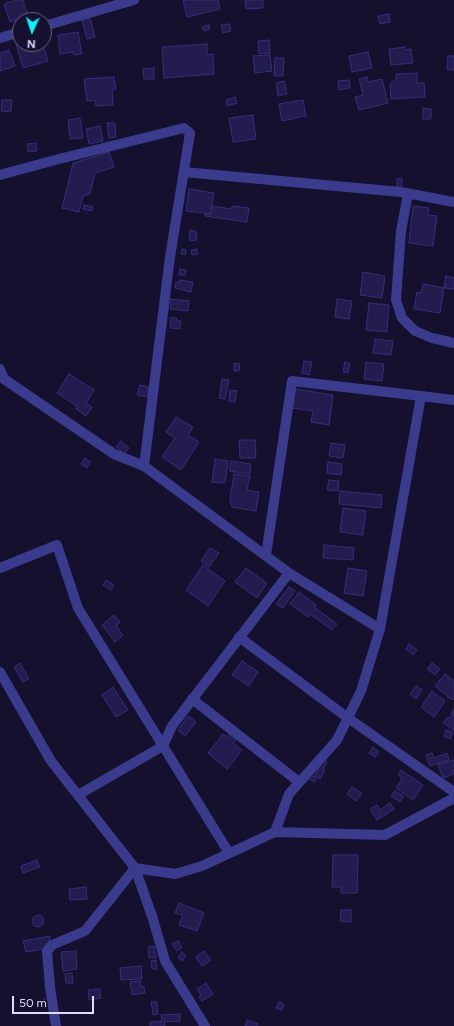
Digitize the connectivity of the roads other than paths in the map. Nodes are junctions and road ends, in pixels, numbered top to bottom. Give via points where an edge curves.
1 (134, 0) edge
2 (52, 24) edge
3 (12, 34) edge
4 (0, 38) edge
5 (184, 172) junction
6 (0, 176) edge
7 (408, 194) junction
8 (454, 202) edge
9 (454, 343) edge
10 (0, 369) edge
11 (421, 396) junction
12 (454, 400) edge
13 (144, 466) junction
14 (266, 555) junction
15 (0, 568) edge
16 (289, 573) junction
17 (380, 629) junction
18 (239, 637) junction
19 (0, 672) edge
20 (192, 699) junction
21 (348, 718) junction
22 (163, 746) junction
23 (299, 782) junction
24 (454, 792) edge
25 (78, 796) junction
26 (454, 798) edge
27 (275, 832) junction
28 (229, 853) junction
29 (135, 868) junction
30 (56, 1026) edge
31 (206, 1026) edge

1 - 2 street
3 - 4 street
5 - 6 street via 190,133 184,128
5 - 7 street
5 - 13 street via 170,257
7 - 8 street
7 - 9 street via 396,300 402,318 415,331
10 - 13 street via 4,379 114,454
11 - 12 street
11 - 14 street via 292,381
11 - 17 street
13 - 14 street
14 - 16 street
15 - 22 street via 57,545 78,608
16 - 17 street
16 - 18 street
17 - 21 street via 362,691
18 - 20 street
18 - 21 street
19 - 25 street via 51,761
20 - 22 street via 172,726
20 - 23 street
21 - 23 street via 336,740
21 - 24 street
22 - 25 street
22 - 28 street
23 - 27 street via 289,794
25 - 29 street
26 - 27 street via 385,835
27 - 28 street
28 - 29 street via 202,866 175,874
29 - 30 street via 85,931 52,945 47,951
29 - 31 street via 165,961

